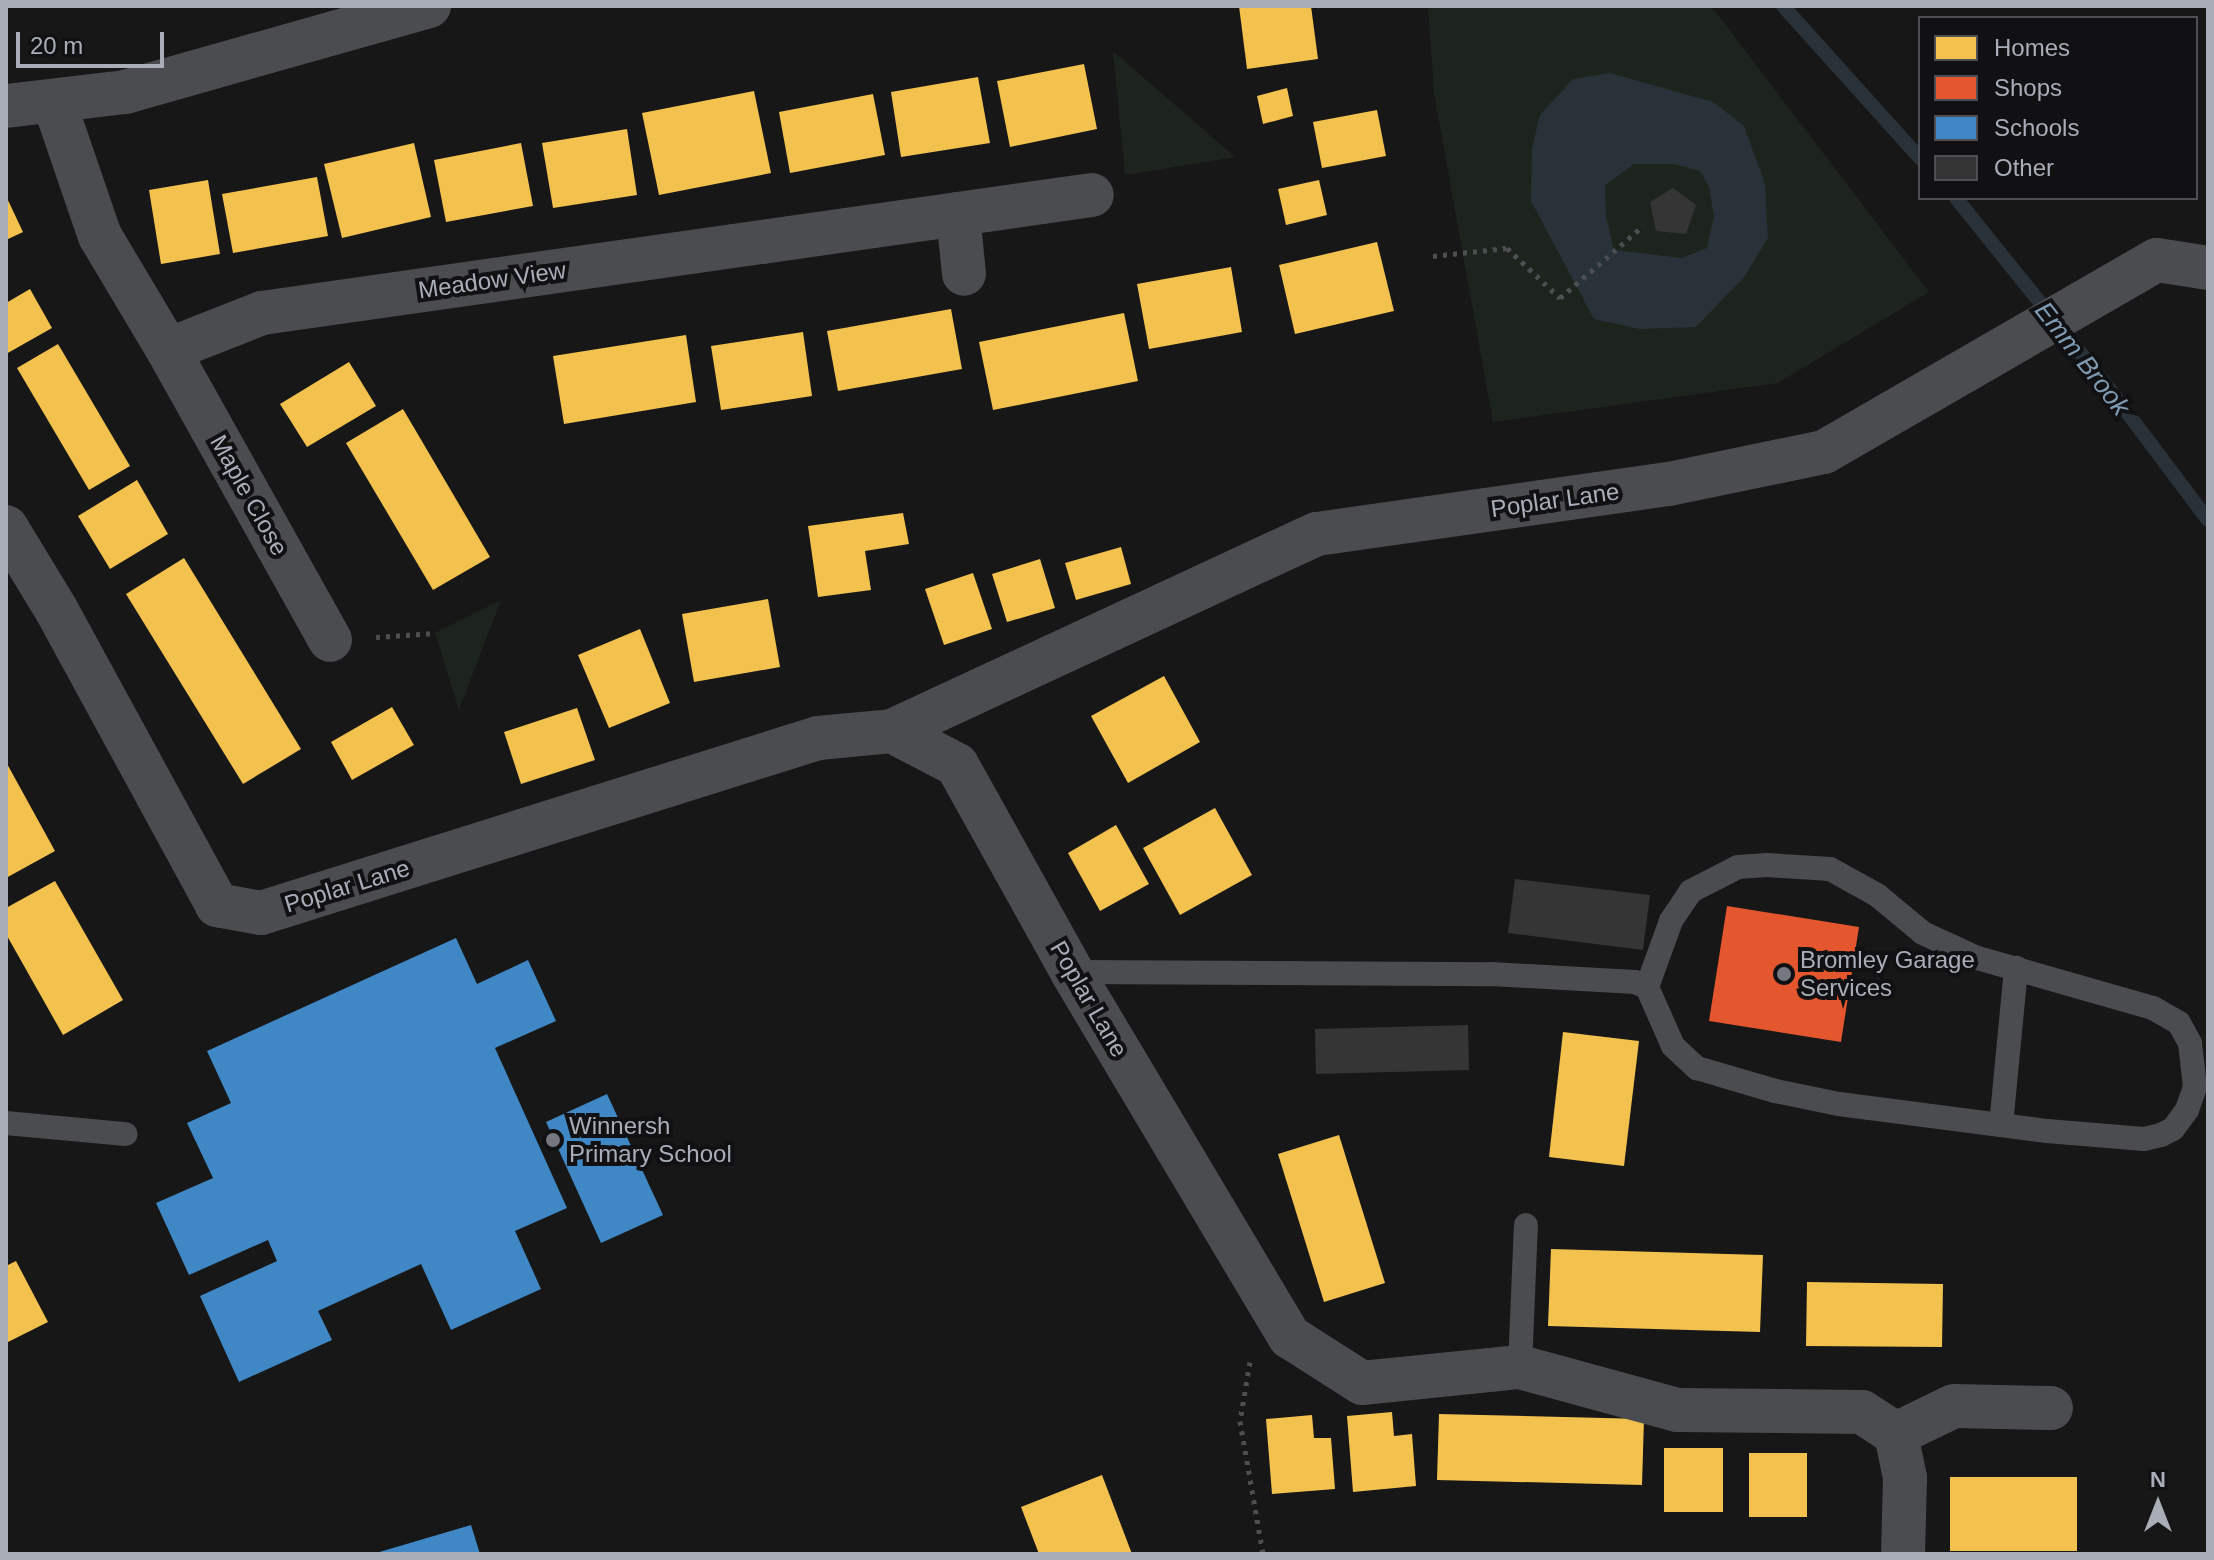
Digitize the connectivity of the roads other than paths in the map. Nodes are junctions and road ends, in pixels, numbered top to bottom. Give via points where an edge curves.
1 (429, 6) edge
2 (54, 102) junction
3 (6, 106) edge
4 (1092, 195) dead end
5 (958, 214) junction
6 (2208, 268) edge
7 (964, 274) dead end
8 (168, 350) junction
9 (6, 527) edge
10 (330, 640) road end
11 (892, 731) junction
12 (2016, 968) junction
13 (1072, 972) junction
14 (1647, 987) junction
15 (6, 1123) edge
16 (2001, 1125) junction
17 (125, 1134) dead end
18 (1526, 1225) dead end
19 (1520, 1367) junction
20 (2051, 1408) dead end
21 (1896, 1434) junction
22 (1903, 1554) edge

1 - 2 street via 125,92
2 - 3 street
2 - 8 street via 100,236
4 - 5 street, Meadow View
5 - 7 street
5 - 8 street, Meadow View via 262,313
6 - 11 street, Poplar Lane via 2157,260 1824,452 1669,484 1317,534
8 - 10 street, Maple Close
9 - 11 street, Poplar Lane via 217,905 261,913 818,738
11 - 13 street, Poplar Lane via 957,765
12 - 14 lane via 1977,958 1923,933 1877,895 1830,869 1767,865 1738,867 1691,891 1671,921
12 - 16 lane
12 - 16 lane via 2153,1008 2179,1023 2190,1043 2195,1087 2173,1129 2144,1139
13 - 14 lane via 1492,974
13 - 19 street, Poplar Lane via 1290,1337 1362,1383
14 - 16 lane via 1673,1046 1697,1068 1839,1104
15 - 17 lane
18 - 19 lane
19 - 21 street via 1677,1410 1862,1412
20 - 21 street via 1954,1406
21 - 22 street via 1905,1478

